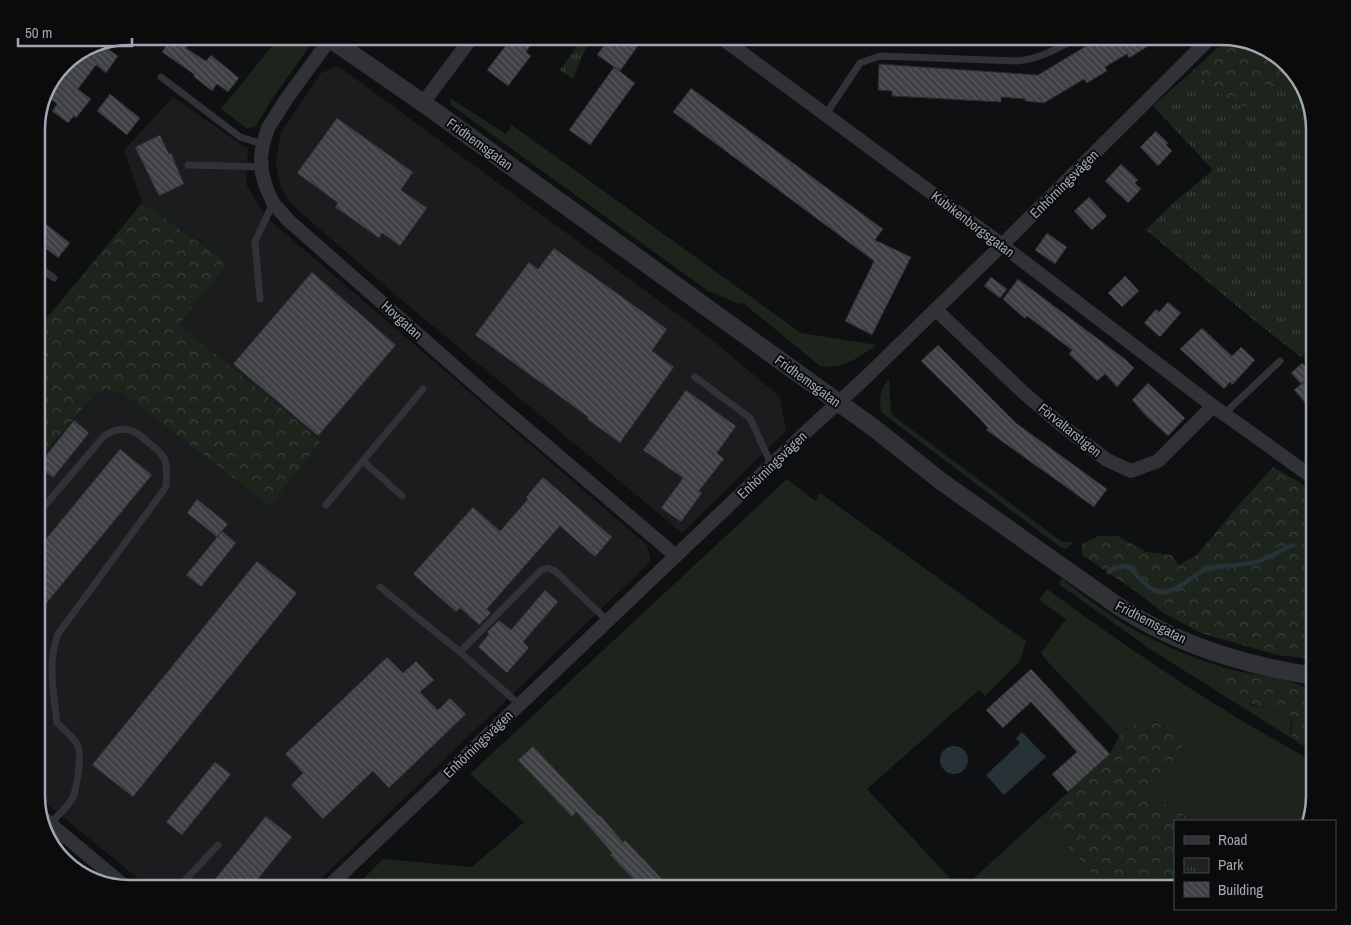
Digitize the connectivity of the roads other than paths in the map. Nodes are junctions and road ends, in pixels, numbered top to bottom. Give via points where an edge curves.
1 (323, 45) edge
2 (338, 45) edge
3 (466, 45) edge
4 (731, 45) edge
5 (1064, 45) edge
6 (1203, 45) edge
7 (161, 77) dead end
8 (423, 103) junction
9 (826, 114) junction
10 (263, 144) junction
11 (188, 165) dead end
12 (261, 167) junction
13 (273, 203) junction
14 (1002, 245) junction
15 (45, 272) edge
16 (54, 278) dead end
17 (260, 299) dead end
18 (936, 310) junction
19 (1280, 361) dead end
20 (695, 377) dead end
21 (423, 389) dead end
22 (838, 403) junction
23 (1219, 409) junction
24 (363, 461) junction
25 (772, 466) junction
26 (1306, 472) edge
27 (402, 496) dead end
28 (45, 505) edge
29 (326, 505) dead end
30 (676, 556) junction
31 (380, 586) dead end
32 (608, 621) junction
33 (460, 652) junction
34 (1306, 674) edge
35 (520, 705) junction
36 (48, 818) edge
37 (49, 824) edge
38 (218, 844) dead end
39 (114, 878) edge
40 (185, 880) edge
41 (335, 880) edge

1 - 10 street, Hovgatan via 268,128
2 - 8 street, Fridhemsgatan
3 - 8 street
4 - 9 street, Kubikenborgsgatan
5 - 9 lane via 1031,60 1017,62 874,57 860,63
6 - 14 street, Enhörningsvägen
7 - 10 lane via 240,137
8 - 22 street, Fridhemsgatan
9 - 14 street, Kubikenborgsgatan
10 - 12 street, Hovgatan
11 - 12 lane
12 - 13 street, Hovgatan
13 - 17 lane via 255,242
13 - 30 street, Hovgatan via 288,220 488,396
14 - 18 street, Enhörningsvägen
14 - 23 street, Kubikenborgsgatan
15 - 16 lane
18 - 22 street, Enhörningsvägen
18 - 23 street, Förvaltarstigen via 1059,422 1107,460 1131,470 1158,461
19 - 23 lane
20 - 25 lane via 750,418
21 - 24 lane
22 - 25 street, Enhörningsvägen
22 - 34 street, Fridhemsgatan via 942,482 1134,616 1196,645 1250,663
23 - 26 street, Kubikenborgsgatan
24 - 27 lane
24 - 29 lane
25 - 30 street, Enhörningsvägen
28 - 36 lane via 104,436 113,431 131,430 139,434 165,459 166,487 58,634 53,647 57,723 79,747 79,760 72,798
30 - 32 street, Enhörningsvägen
31 - 33 lane
32 - 33 lane via 548,568 541,570
32 - 35 street, Enhörningsvägen
33 - 35 lane
35 - 41 street, Enhörningsvägen
37 - 39 street
38 - 40 lane

